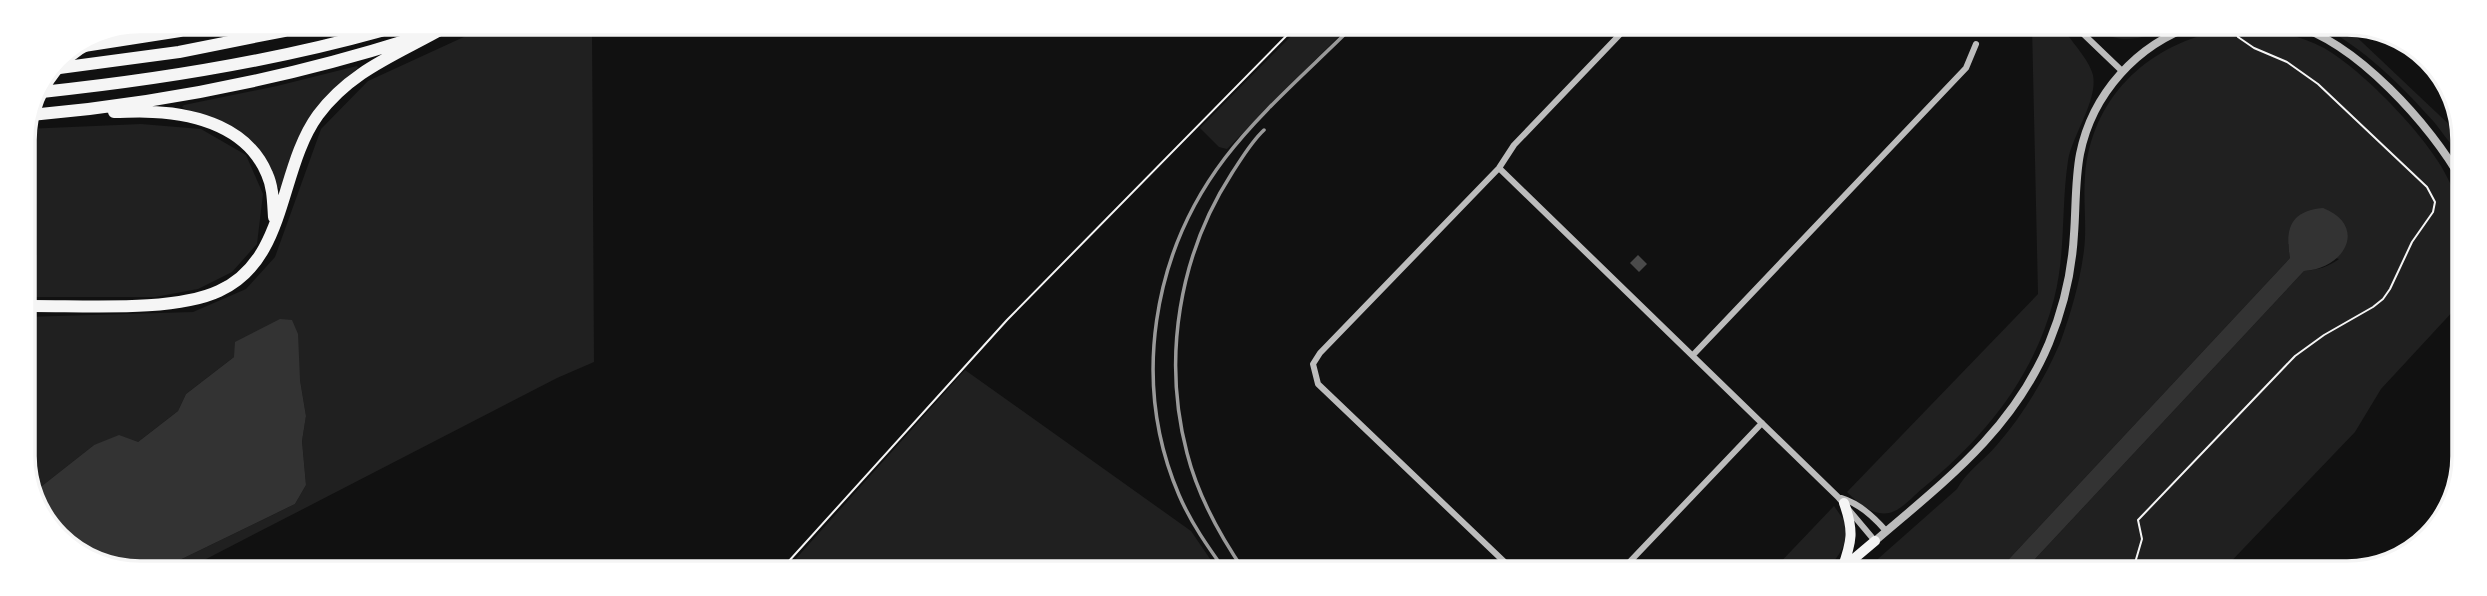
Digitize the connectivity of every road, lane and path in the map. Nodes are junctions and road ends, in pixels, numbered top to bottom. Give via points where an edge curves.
1 (148, 35) edge
2 (157, 35) edge
3 (265, 35) edge
4 (365, 35) edge
5 (425, 35) edge
6 (431, 35) edge
7 (1287, 35) edge
8 (1619, 35) edge
9 (2084, 35) edge
10 (2174, 35) edge
11 (2237, 35) edge
12 (2322, 35) edge
13 (140, 38) junction
14 (100, 44) edge
15 (1976, 44) dead end
16 (65, 67) edge
17 (2122, 71) junction
18 (48, 91) edge
19 (82, 110) junction
20 (39, 114) edge
21 (2452, 166) edge
22 (1499, 168) junction
23 (275, 223) junction
24 (35, 306) edge
25 (1693, 355) junction
26 (1762, 423) junction
27 (1841, 500) junction
28 (1886, 531) junction
29 (1875, 541) junction
30 (789, 561) edge
31 (1504, 561) edge
32 (1630, 561) edge
33 (1844, 561) edge
34 (1851, 561) edge
35 (2136, 561) edge

1 - 13 highway
2 - 13 highway
3 - 16 highway
4 - 18 highway via 200,71
5 - 19 highway via 288,74
6 - 23 highway via 362,72 328,102 300,147
7 - 30 path via 1007,320
8 - 22 street via 1514,145
9 - 17 street
10 - 17 street
11 - 35 path via 2318,84 2427,187 2435,202 2383,299 2295,356 2138,520 2142,539
12 - 21 street via 2354,56 2426,126
13 - 14 highway
15 - 25 street via 1966,68
17 - 28 street via 2100,101 2083,140 2067,286 2033,377 1984,445
19 - 20 highway
19 - 23 highway via 170,114 231,132 255,153 267,174
22 - 25 street
22 - 31 street via 1313,364 1318,384
23 - 24 highway via 265,249 243,277 204,297 158,304
25 - 26 street
26 - 27 street
26 - 32 street
27 - 28 street via 1849,500
27 - 29 street
27 - 33 highway via 1853,533
28 - 29 street
29 - 34 highway

